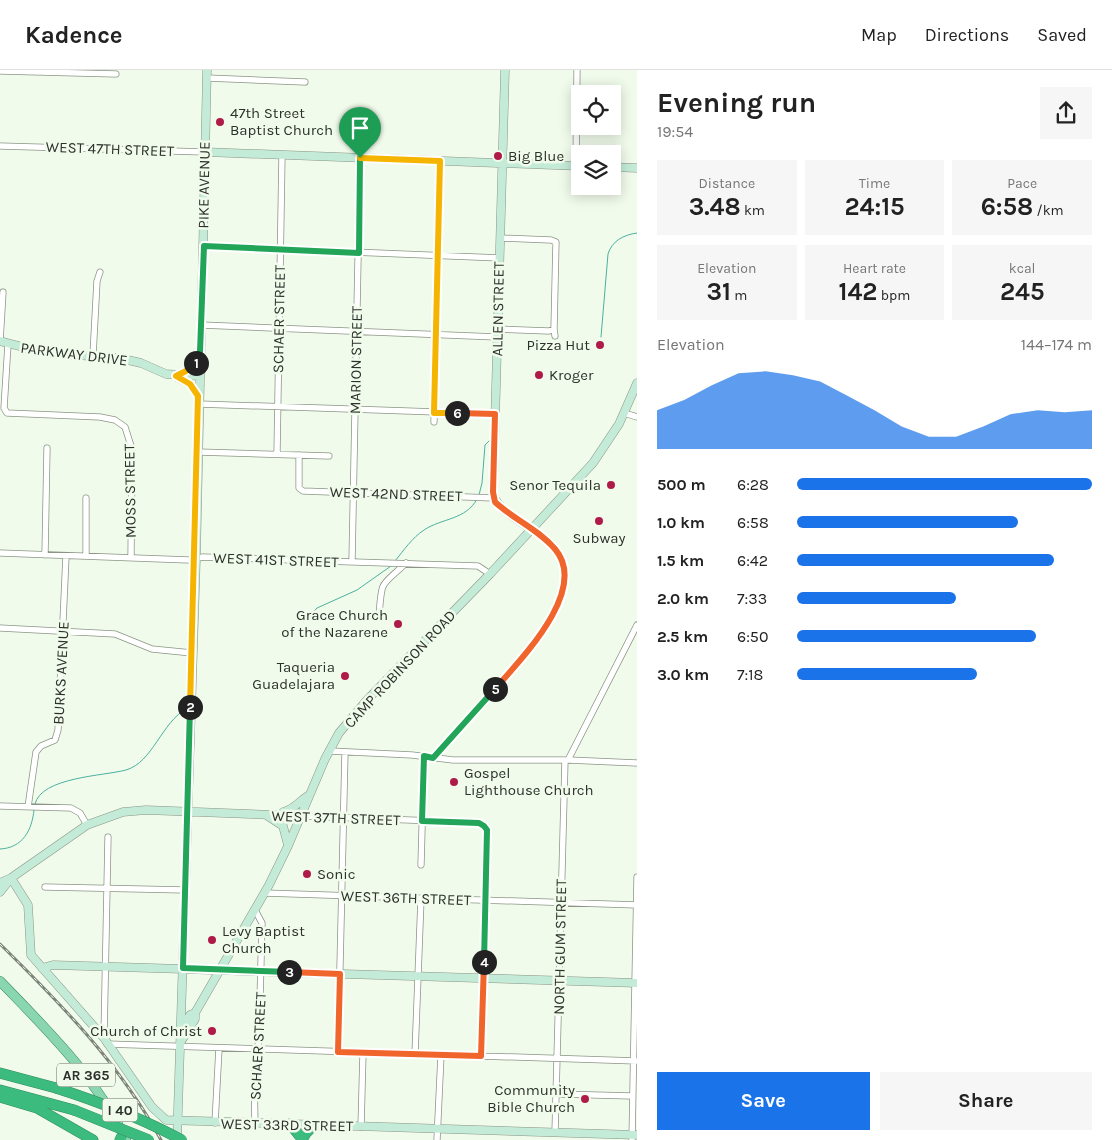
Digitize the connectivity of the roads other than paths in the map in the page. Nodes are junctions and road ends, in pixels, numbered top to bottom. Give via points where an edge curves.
1 (504, 70) edge
2 (577, 70) edge
3 (0, 71) edge
4 (116, 74) dead end
5 (207, 74) edge
6 (305, 82) dead end
7 (578, 145) edge
8 (0, 146) edge
9 (205, 152) junction
10 (282, 155) junction
11 (360, 158) junction
12 (440, 161) junction
13 (502, 163) junction
14 (571, 166) edge
15 (621, 167) edge
16 (637, 168) edge
17 (500, 238) junction
18 (204, 246) junction
19 (281, 250) junction
20 (359, 253) junction
21 (438, 256) junction
22 (500, 258) junction
23 (100, 272) dead end
24 (3, 292) dead end
25 (201, 325) junction
26 (279, 328) junction
27 (554, 329) junction
28 (357, 331) junction
29 (497, 333) junction
30 (436, 334) junction
31 (556, 336) dead end
32 (2, 342) edge
33 (200, 352) junction
34 (93, 356) junction
35 (176, 376) junction
36 (199, 376) junction
37 (637, 383) edge
38 (199, 400) junction
39 (278, 407) junction
40 (355, 410) junction
41 (434, 413) junction
42 (624, 413) junction
43 (495, 414) junction
44 (637, 417) edge
45 (434, 422) dead end
46 (47, 448) dead end
47 (198, 452) junction
48 (276, 454) junction
49 (299, 456) junction
50 (328, 456) dead end
51 (354, 493) junction
52 (86, 498) dead end
53 (494, 498) junction
54 (532, 530) junction
55 (0, 554) edge
56 (45, 555) junction
57 (66, 556) junction
58 (86, 556) junction
59 (130, 558) junction
60 (196, 559) junction
61 (352, 562) junction
62 (403, 563) junction
63 (490, 574) junction
64 (379, 616) dead end
65 (637, 625) edge
66 (0, 628) edge
67 (64, 632) junction
68 (192, 653) junction
69 (330, 751) junction
70 (346, 752) junction
71 (424, 756) junction
72 (433, 758) junction
73 (566, 760) junction
74 (637, 763) edge
75 (309, 795) junction
76 (0, 806) edge
77 (29, 807) junction
78 (187, 812) junction
79 (266, 815) junction
80 (275, 815) junction
81 (301, 816) junction
82 (344, 818) junction
83 (422, 821) junction
84 (87, 824) junction
85 (108, 837) dead end
86 (288, 846) junction
87 (421, 865) dead end
88 (637, 877) edge
89 (11, 878) junction
90 (0, 882) edge
91 (44, 886) dead end
92 (107, 888) junction
93 (185, 890) junction
94 (0, 892) edge
95 (264, 893) junction
96 (342, 895) junction
97 (421, 899) junction
98 (485, 900) junction
99 (561, 903) junction
100 (637, 905) edge
101 (255, 910) junction
102 (105, 966) junction
103 (42, 968) junction
104 (183, 968) junction
105 (220, 969) junction
106 (262, 970) junction
107 (340, 974) junction
108 (418, 976) junction
109 (484, 978) junction
110 (560, 981) junction
111 (0, 982) edge
112 (636, 983) edge
113 (195, 1013) junction
114 (180, 1030) junction
115 (106, 1041) junction
116 (180, 1044) junction
117 (219, 1048) junction
118 (257, 1049) junction
119 (338, 1052) junction
120 (363, 1053) junction
121 (415, 1054) junction
122 (440, 1055) junction
123 (481, 1056) junction
124 (558, 1059) junction
125 (635, 1061) edge
126 (0, 1071) edge
127 (0, 1090) edge
128 (557, 1094) junction
129 (0, 1096) edge
130 (632, 1096) junction
131 (152, 1107) junction
132 (176, 1121) junction
133 (215, 1123) junction
134 (255, 1124) junction
135 (290, 1124) junction
136 (314, 1125) junction
137 (361, 1126) junction
138 (438, 1129) junction
139 (556, 1133) junction
140 (633, 1137) edge
141 (123, 1138) edge
142 (93, 1140) edge
143 (149, 1140) edge
144 (176, 1140) edge
145 (182, 1140) edge
146 (303, 1140) edge
147 (437, 1140) edge

1 - 13 street, ALLEN STREET
2 - 7 street
3 - 4 street
5 - 6 street
5 - 9 street, PIKE AVENUE
8 - 9 street, WEST 47TH STREET
9 - 10 street, WEST 47TH STREET
9 - 18 street, PIKE AVENUE
10 - 11 street, WEST 47TH STREET
10 - 19 street, SCHAER STREET
11 - 12 street, WEST 47TH STREET
11 - 20 street, MARION STREET
12 - 13 street, WEST 47TH STREET
12 - 21 street
13 - 14 street, WEST 47TH STREET
13 - 17 street, ALLEN STREET
15 - 16 street
17 - 22 street, ALLEN STREET
17 - 27 street via 556,242
18 - 19 street
18 - 25 street, PIKE AVENUE
19 - 20 street
19 - 26 street, SCHAER STREET
20 - 21 street
20 - 28 street, MARION STREET
21 - 22 street
21 - 30 street
22 - 29 street, ALLEN STREET
23 - 34 street
24 - 32 street
25 - 26 street
25 - 33 street, PIKE AVENUE
26 - 28 street
26 - 39 street, SCHAER STREET
27 - 29 street
27 - 31 street
28 - 30 street
28 - 40 street, MARION STREET
29 - 30 street
29 - 43 street, ALLEN STREET
30 - 41 street
32 - 34 street, PARKWAY DRIVE via 46,353
32 - 59 street, MOSS STREET via 6,412 100,417 115,420 129,435 132,449
33 - 35 street via 193,366
33 - 36 street, PIKE AVENUE
34 - 35 street, PARKWAY DRIVE via 123,359
35 - 36 street, PARKWAY DRIVE
35 - 38 street, PARKWAY DRIVE via 190,384
36 - 38 street, PIKE AVENUE
37 - 42 street, CAMP ROBINSON ROAD
38 - 39 street
38 - 47 street, PIKE AVENUE
39 - 40 street
39 - 48 street, SCHAER STREET
40 - 41 street
40 - 51 street, MARION STREET
41 - 43 street
41 - 45 street
42 - 44 street
42 - 54 street, CAMP ROBINSON ROAD via 593,463
43 - 53 street, ALLEN STREET
46 - 56 street
47 - 48 street
47 - 60 street, PIKE AVENUE
48 - 49 street
49 - 50 street
49 - 51 street, WEST 42ND STREET via 300,490
51 - 53 street, WEST 42ND STREET
51 - 61 street, MARION STREET
52 - 58 street
53 - 54 street via 499,506
54 - 63 street, CAMP ROBINSON ROAD
54 - 72 street via 554,548 563,565 564,577 554,611 532,647
55 - 56 street, WEST 41ST STREET
56 - 57 street, WEST 41ST STREET
57 - 58 street, WEST 41ST STREET
57 - 67 street, BURKS AVENUE
58 - 59 street, WEST 41ST STREET
59 - 60 street, WEST 41ST STREET
60 - 61 street, WEST 41ST STREET
60 - 68 street, PIKE AVENUE
61 - 62 street, WEST 41ST STREET
62 - 63 street, WEST 41ST STREET via 478,566
62 - 64 street via 381,586
63 - 69 street, CAMP ROBINSON ROAD via 362,705
65 - 73 street
66 - 67 street
67 - 68 street via 115,634 152,649
67 - 77 street, BURKS AVENUE via 57,736 36,752
68 - 78 street, PIKE AVENUE
69 - 70 street
69 - 75 street, CAMP ROBINSON ROAD
70 - 71 street
70 - 82 street
71 - 72 street
71 - 83 street
72 - 73 street
73 - 74 street
73 - 99 street, NORTH GUM STREET
75 - 80 street via 294,808
75 - 81 street, CAMP ROBINSON ROAD
76 - 77 street
77 - 84 street via 71,808 80,813
78 - 79 street, WEST 37TH STREET
78 - 84 street, WEST 37TH STREET via 134,811 110,815
78 - 93 street, PIKE AVENUE
79 - 80 street, WEST 37TH STREET
79 - 86 street via 283,826
80 - 81 street, WEST 37TH STREET
81 - 82 street, WEST 37TH STREET
81 - 86 street, CAMP ROBINSON ROAD
82 - 83 street, WEST 37TH STREET
82 - 96 street
83 - 87 street
83 - 98 street, WEST 37TH STREET via 484,826 487,830
84 - 89 street, WEST 37TH STREET
85 - 92 street
86 - 95 street, CAMP ROBINSON ROAD
88 - 100 street
89 - 90 street
89 - 94 street
89 - 103 street via 28,905 30,950
91 - 92 street
92 - 93 street
92 - 102 street
93 - 104 street, PIKE AVENUE
95 - 96 street, WEST 36TH STREET
95 - 101 street, CAMP ROBINSON ROAD
96 - 97 street, WEST 36TH STREET
96 - 107 street
97 - 98 street, WEST 36TH STREET
97 - 108 street
98 - 99 street, WEST 36TH STREET
98 - 109 street
99 - 100 street, WEST 36TH STREET
99 - 110 street, NORTH GUM STREET
100 - 112 street
101 - 105 street, CAMP ROBINSON ROAD
101 - 106 street, SCHAER STREET via 262,923
102 - 103 street via 53,965
102 - 104 street
102 - 115 street
103 - 115 street
104 - 105 street
104 - 114 street, PIKE AVENUE
105 - 106 street
105 - 113 street, CAMP ROBINSON ROAD
106 - 107 street
106 - 118 street, SCHAER STREET
107 - 108 street
107 - 119 street
108 - 109 street
108 - 121 street
109 - 110 street
109 - 123 street
110 - 112 street
110 - 124 street, NORTH GUM STREET
111 - 141 main road, AR 365 via 78,1064 106,1102
112 - 125 street
113 - 114 street, CAMP ROBINSON ROAD
113 - 116 street, CAMP ROBINSON ROAD via 195,1019
114 - 116 street, PIKE AVENUE
115 - 116 street
115 - 131 street
116 - 117 street
116 - 132 street, PIKE AVENUE
117 - 118 street
117 - 133 street
118 - 119 street
118 - 134 street, SCHAER STREET
119 - 120 street
120 - 121 street
120 - 137 street
121 - 122 street
122 - 123 street
122 - 138 street
123 - 124 street
124 - 125 street
124 - 128 street, NORTH GUM STREET
125 - 130 street
126 - 145 highway, I 40, bridge via 124,1112
127 - 143 highway, I 40, bridge via 74,1110
128 - 130 street
128 - 139 street, NORTH GUM STREET
129 - 142 highway via 37,1108
130 - 140 street
131 - 132 street via 166,1120
131 - 144 street
132 - 133 street, WEST 33RD STREET
132 - 144 street, PIKE AVENUE
133 - 134 street, WEST 33RD STREET
134 - 135 street, WEST 33RD STREET
135 - 136 street, WEST 33RD STREET
135 - 146 highway
136 - 137 street, WEST 33RD STREET
136 - 146 highway
137 - 138 street, WEST 33RD STREET
138 - 139 street, WEST 33RD STREET
138 - 147 street
139 - 140 street, WEST 33RD STREET

